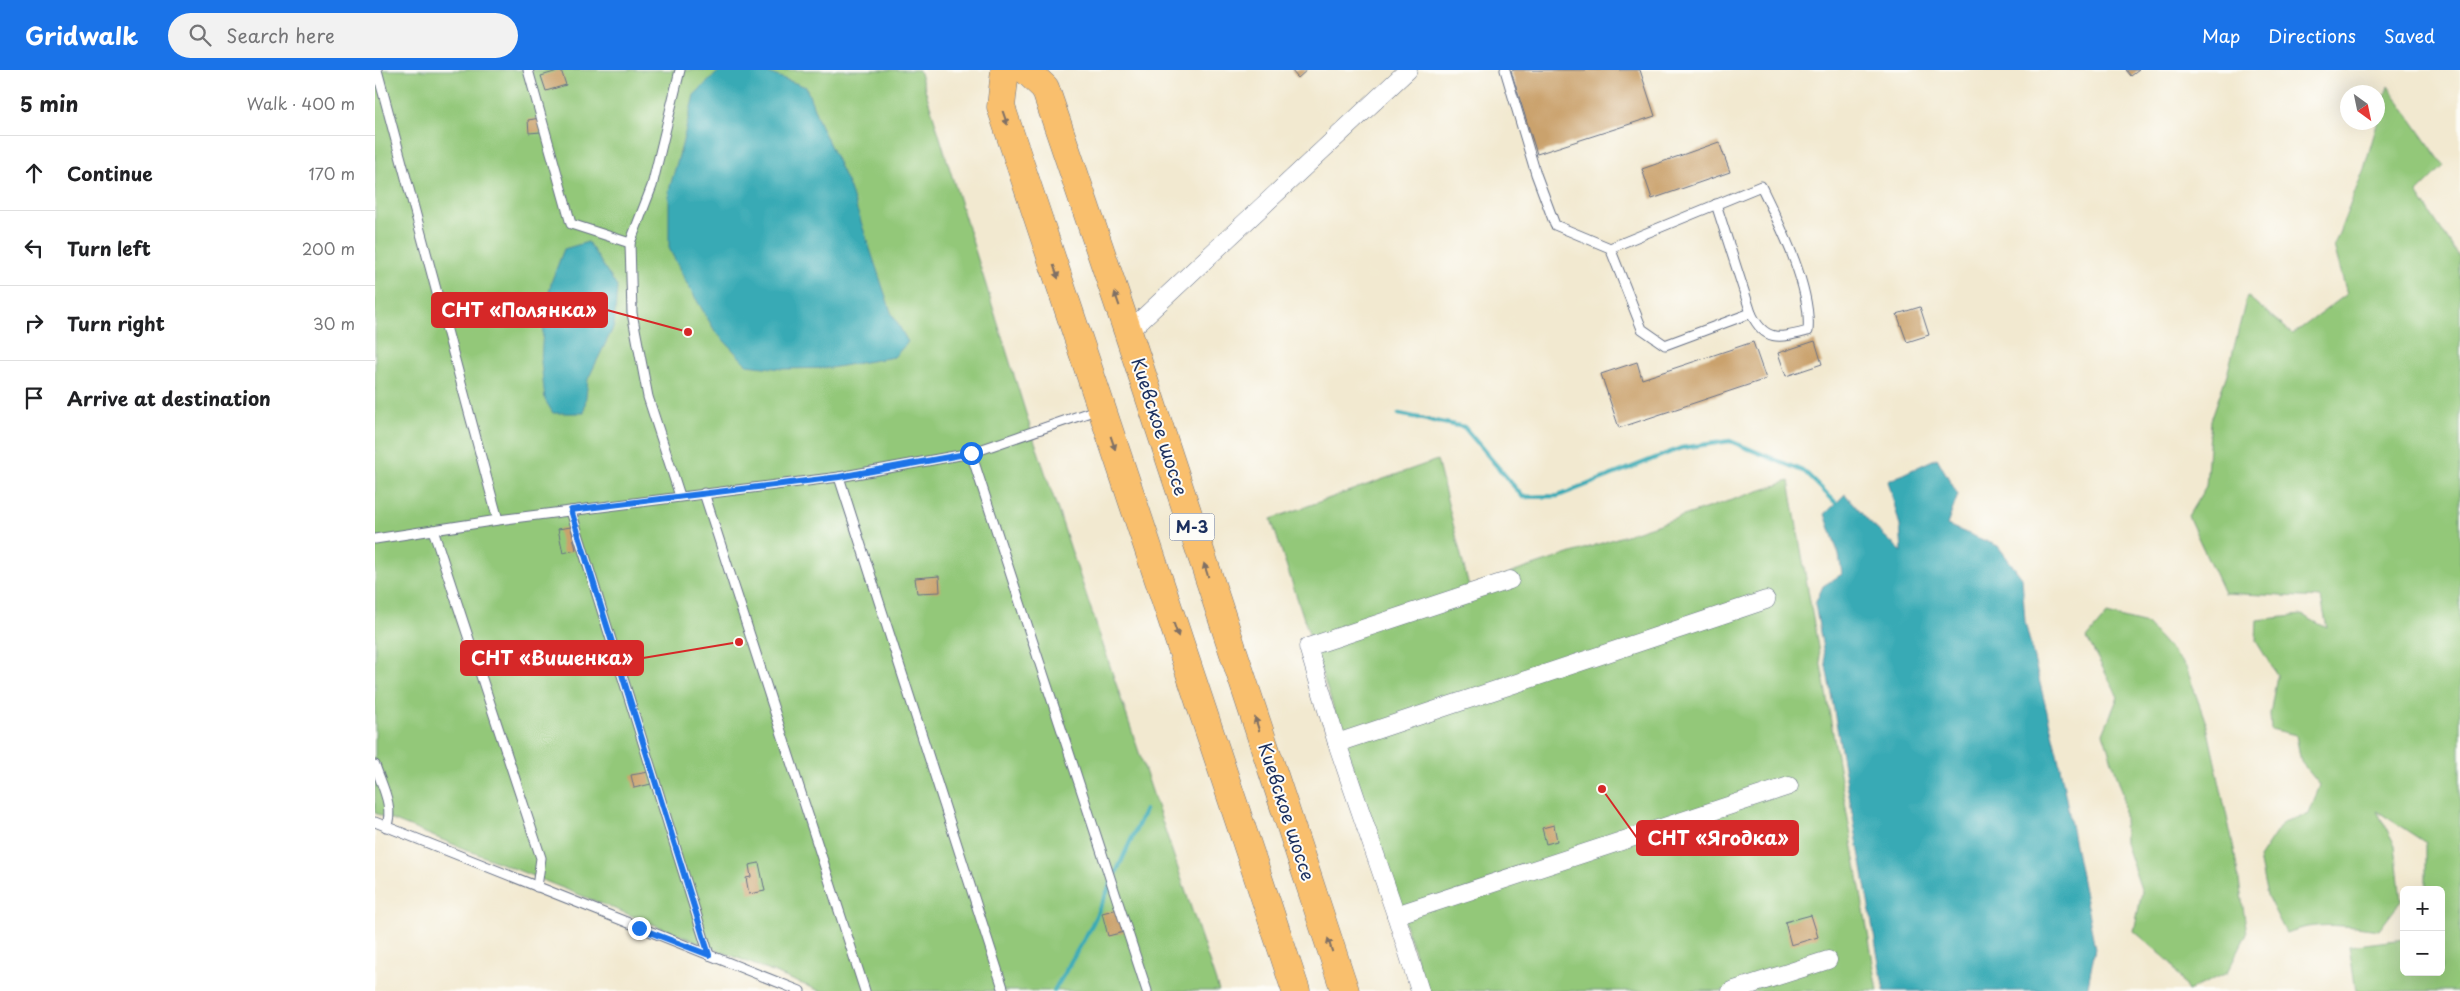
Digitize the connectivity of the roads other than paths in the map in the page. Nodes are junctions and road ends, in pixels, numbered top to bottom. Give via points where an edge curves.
1 (377, 70) edge
2 (528, 70) edge
3 (680, 70) edge
4 (1005, 70) edge
5 (1026, 70) edge
6 (1408, 70) edge
7 (1505, 70) edge
8 (1716, 204) junction
9 (630, 243) junction
10 (1610, 248) junction
11 (1751, 313) junction
12 (1128, 332) junction
13 (1102, 408) junction
14 (971, 453) junction
15 (839, 477) junction
16 (704, 493) junction
17 (680, 496) junction
18 (571, 510) junction
19 (498, 520) junction
20 (433, 530) junction
21 (375, 539) edge
22 (1510, 580) dead end
23 (1767, 600) dead end
24 (1337, 743) junction
25 (375, 765) edge
26 (1789, 786) dead end
27 (375, 822) edge
28 (386, 827) junction
29 (537, 887) junction
30 (1396, 915) junction
31 (709, 955) junction
32 (1828, 960) dead end
33 (800, 991) edge
34 (865, 991) edge
35 (1004, 991) edge
36 (1147, 991) edge
37 (1296, 991) edge
38 (1345, 991) edge
39 (1420, 991) edge
40 (1731, 991) edge

1 - 19 lane
2 - 9 lane via 571,224
3 - 9 lane via 652,186
4 -> 13 highway, М-3 via 1001,106
12 -> 5 highway, Киевское шоссе / М-3 via 1045,88
6 - 12 street
7 - 10 lane via 1555,225
8 - 10 lane
8 - 11 lane
8 - 11 lane via 1761,186 1799,273 1809,317 1808,331 1782,338 1769,336 1757,325
9 - 17 lane via 632,314 648,398
10 - 11 lane via 1643,329 1665,345
38 -> 12 highway, Киевское шоссе / М-3
13 - 14 lane
13 -> 37 highway, М-3
14 - 15 lane
14 - 36 lane
15 - 16 lane
15 - 35 lane
16 - 17 lane
16 - 34 lane
17 - 18 lane
18 - 19 lane
18 - 31 lane
19 - 20 lane
20 - 21 lane
20 - 29 lane via 541,858
22 - 24 street via 1308,647
23 - 24 street
24 - 30 street
25 - 28 lane via 389,807 390,819
26 - 30 street
27 - 28 lane
28 - 29 lane
29 - 31 lane
30 - 39 street
31 - 33 lane
32 - 40 street

